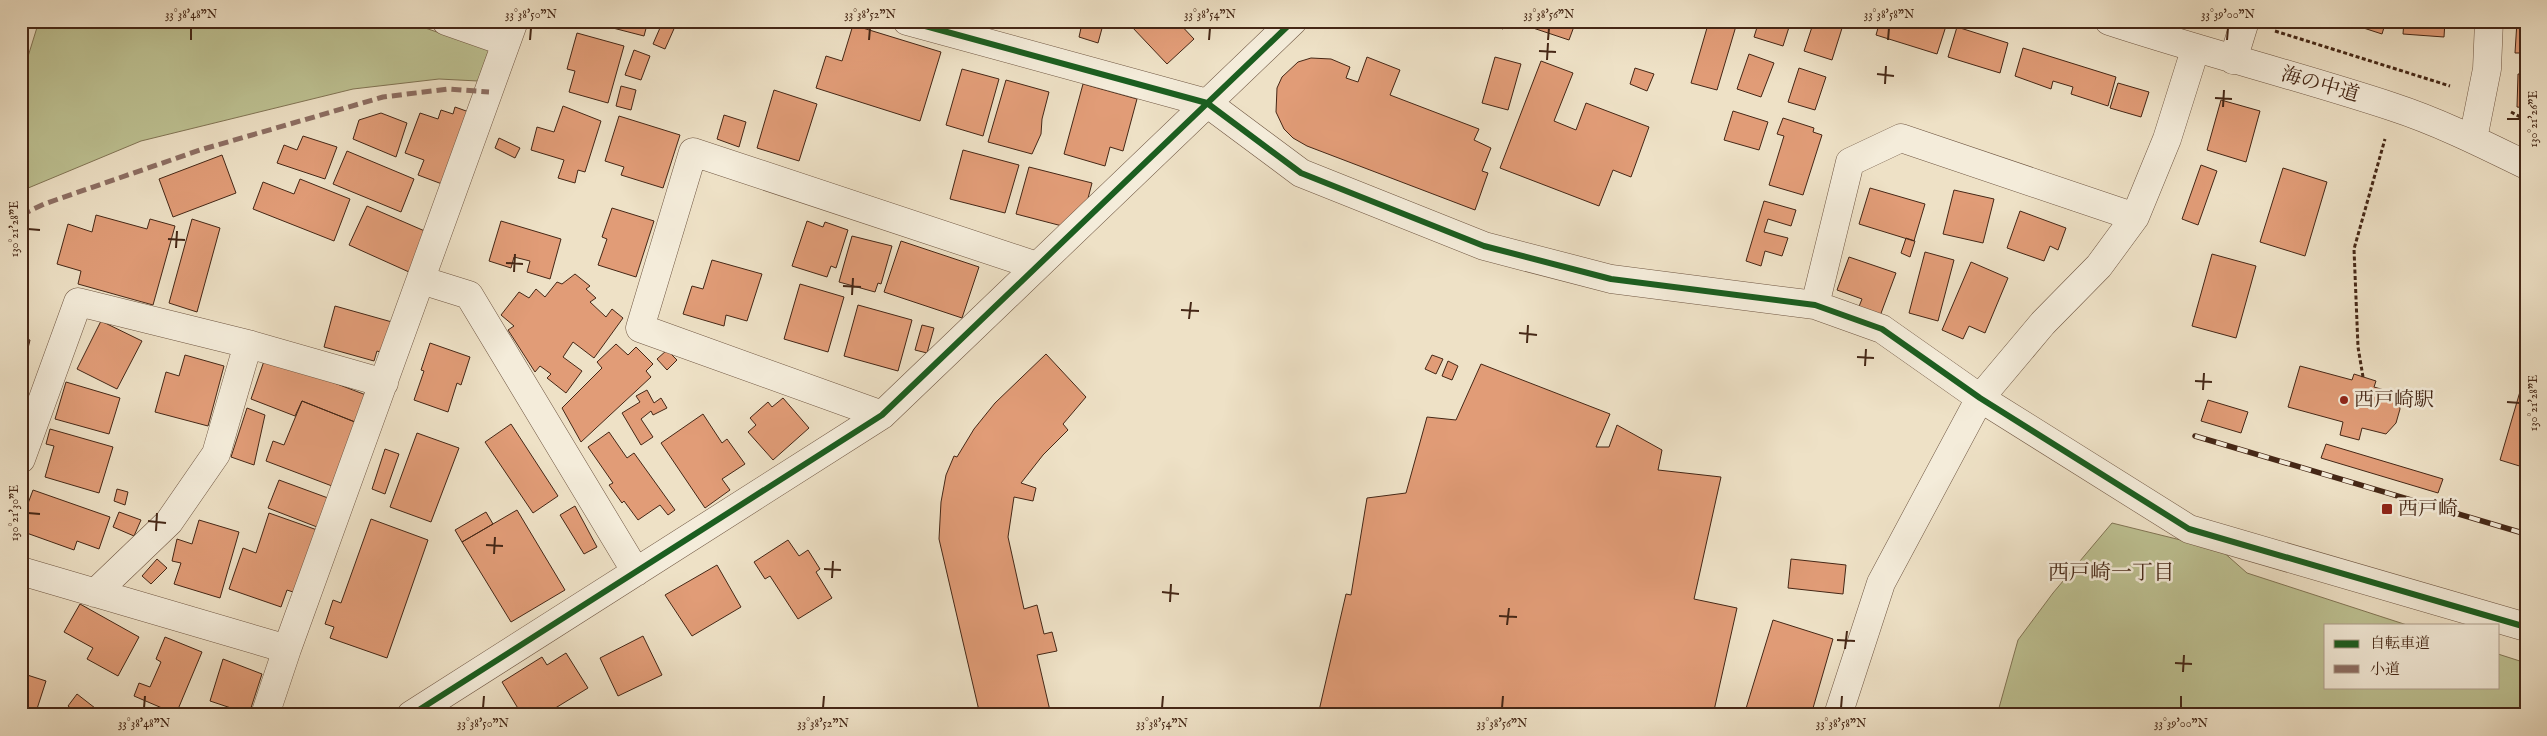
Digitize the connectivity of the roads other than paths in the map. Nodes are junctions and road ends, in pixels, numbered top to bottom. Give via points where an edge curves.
1 (446, 21) edge
2 (907, 21) edge
3 (1293, 21) edge
4 (2109, 21) edge
5 (2488, 21) edge
6 (2245, 22) edge
7 (510, 32) edge
8 (2196, 50) junction
9 (2233, 60) junction
10 (1207, 103) junction
11 (2473, 138) junction
12 (2526, 165) edge
13 (2135, 217) junction
14 (1037, 266) junction
15 (421, 280) junction
16 (1815, 305) junction
17 (248, 344) junction
18 (384, 383) junction
19 (1980, 398) junction
20 (882, 415) junction
21 (21, 458) edge
22 (21, 571) edge
23 (636, 572) junction
24 (95, 593) junction
25 (2526, 627) edge
26 (287, 649) junction
27 (265, 715) edge
28 (411, 715) edge
29 (1838, 715) edge

1 - 7 street
2 - 10 street
3 - 10 street
4 - 8 street, 海の中道
5 - 11 street via 2487,69
6 - 9 street
7 - 15 street
8 - 9 street, 海の中道
8 - 13 street via 2167,139
9 - 11 street, 海の中道 via 2394,107
10 - 14 street
10 - 16 street via 1302,173 1484,246 1611,279
11 - 12 street, 海の中道
13 - 16 street via 1902,138 1850,162
13 - 19 street via 2098,266 2042,323
14 - 20 street
14 - 20 street via 693,152 640,328
15 - 18 street
15 - 23 street via 469,295
16 - 19 street via 1882,329
17 - 18 street
17 - 21 street via 78,302
17 - 24 street via 216,454 169,522
18 - 26 street
19 - 25 street via 2189,529
19 - 29 street via 1881,583
20 - 23 street
22 - 24 street
23 - 28 street
24 - 26 street
26 - 27 street

